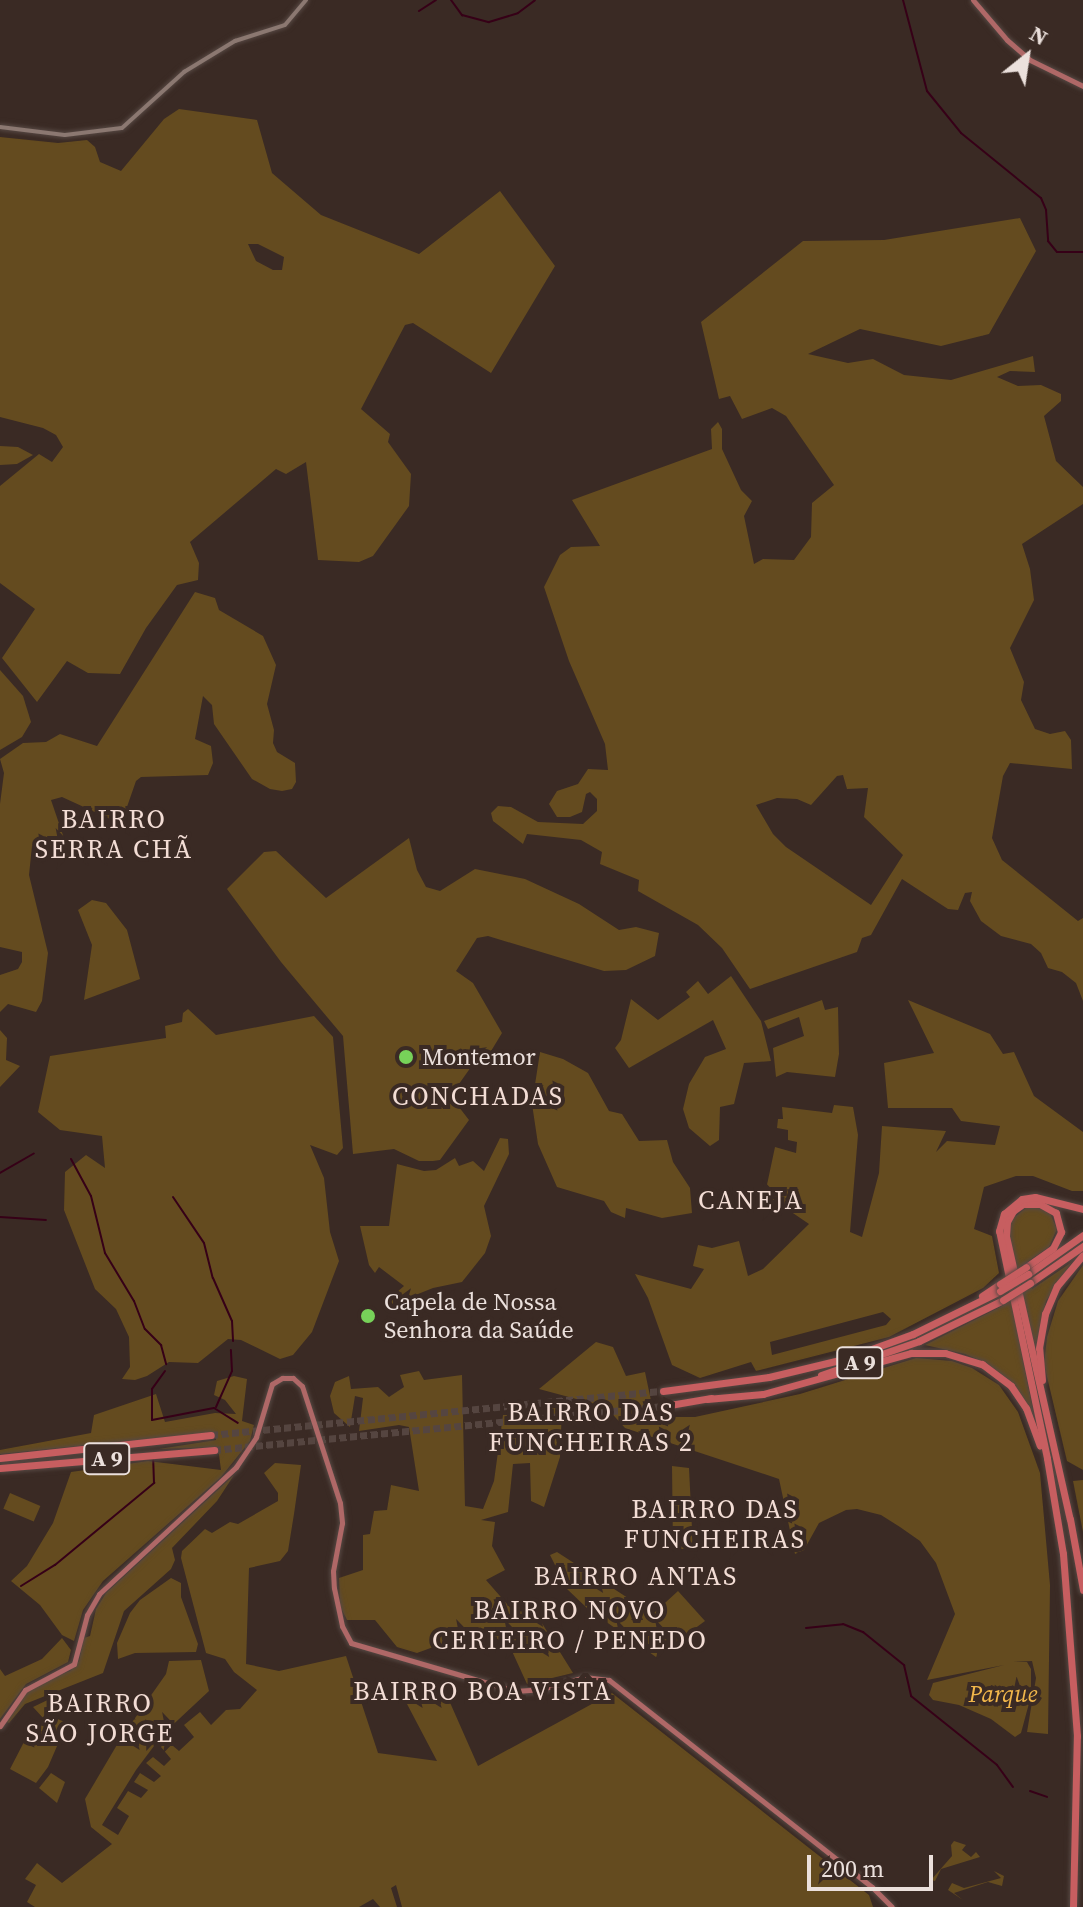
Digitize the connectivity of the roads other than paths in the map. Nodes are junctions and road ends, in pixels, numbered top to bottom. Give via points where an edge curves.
1 (306, 0) edge
2 (973, 0) edge
3 (1083, 86) edge
4 (0, 127) edge
5 (1083, 1209) edge
6 (1083, 1235) edge
7 (1083, 1246) edge
8 (1083, 1255) edge
9 (1027, 1271) junction
10 (663, 1391) tunnel mouth
11 (707, 1399) junction
12 (664, 1406) tunnel mouth
13 (211, 1435) tunnel mouth
14 (214, 1450) tunnel mouth
15 (1055, 1452) junction
16 (0, 1458) edge
17 (0, 1468) edge
18 (1049, 1470) junction
19 (1083, 1590) edge
20 (0, 1726) edge
21 (1073, 1905) edge
22 (892, 1907) edge

1 - 4 street via 285,25 235,41 184,72 122,128 54,135
2 - 3 main road via 1030,60
5 - 18 highway via 1028,1197 1008,1208 1000,1225
6 - 9 highway, A 9
7 - 11 highway, A 9, bridge via 1003,1300 938,1333 871,1360
8 - 15 highway via 1052,1295 1041,1331 1040,1371
9 - 10 highway, A 9, bridge via 913,1334 806,1369
9 - 15 highway via 1053,1248 1061,1232 1056,1213 1040,1204 1023,1204 1013,1211 1006,1236
11 - 12 highway, A 9
11 - 18 highway via 763,1394 911,1353 955,1354 982,1364 1011,1386 1026,1408
13 - 16 highway, A 9
14 - 17 highway, A 9
15 - 19 highway
18 - 21 highway via 1063,1554 1077,1736
20 - 22 main road via 25,1690 74,1664 87,1615 99,1594 245,1458 272,1384 293,1378 302,1386 340,1503 334,1588 351,1643 515,1691 585,1677 609,1680

